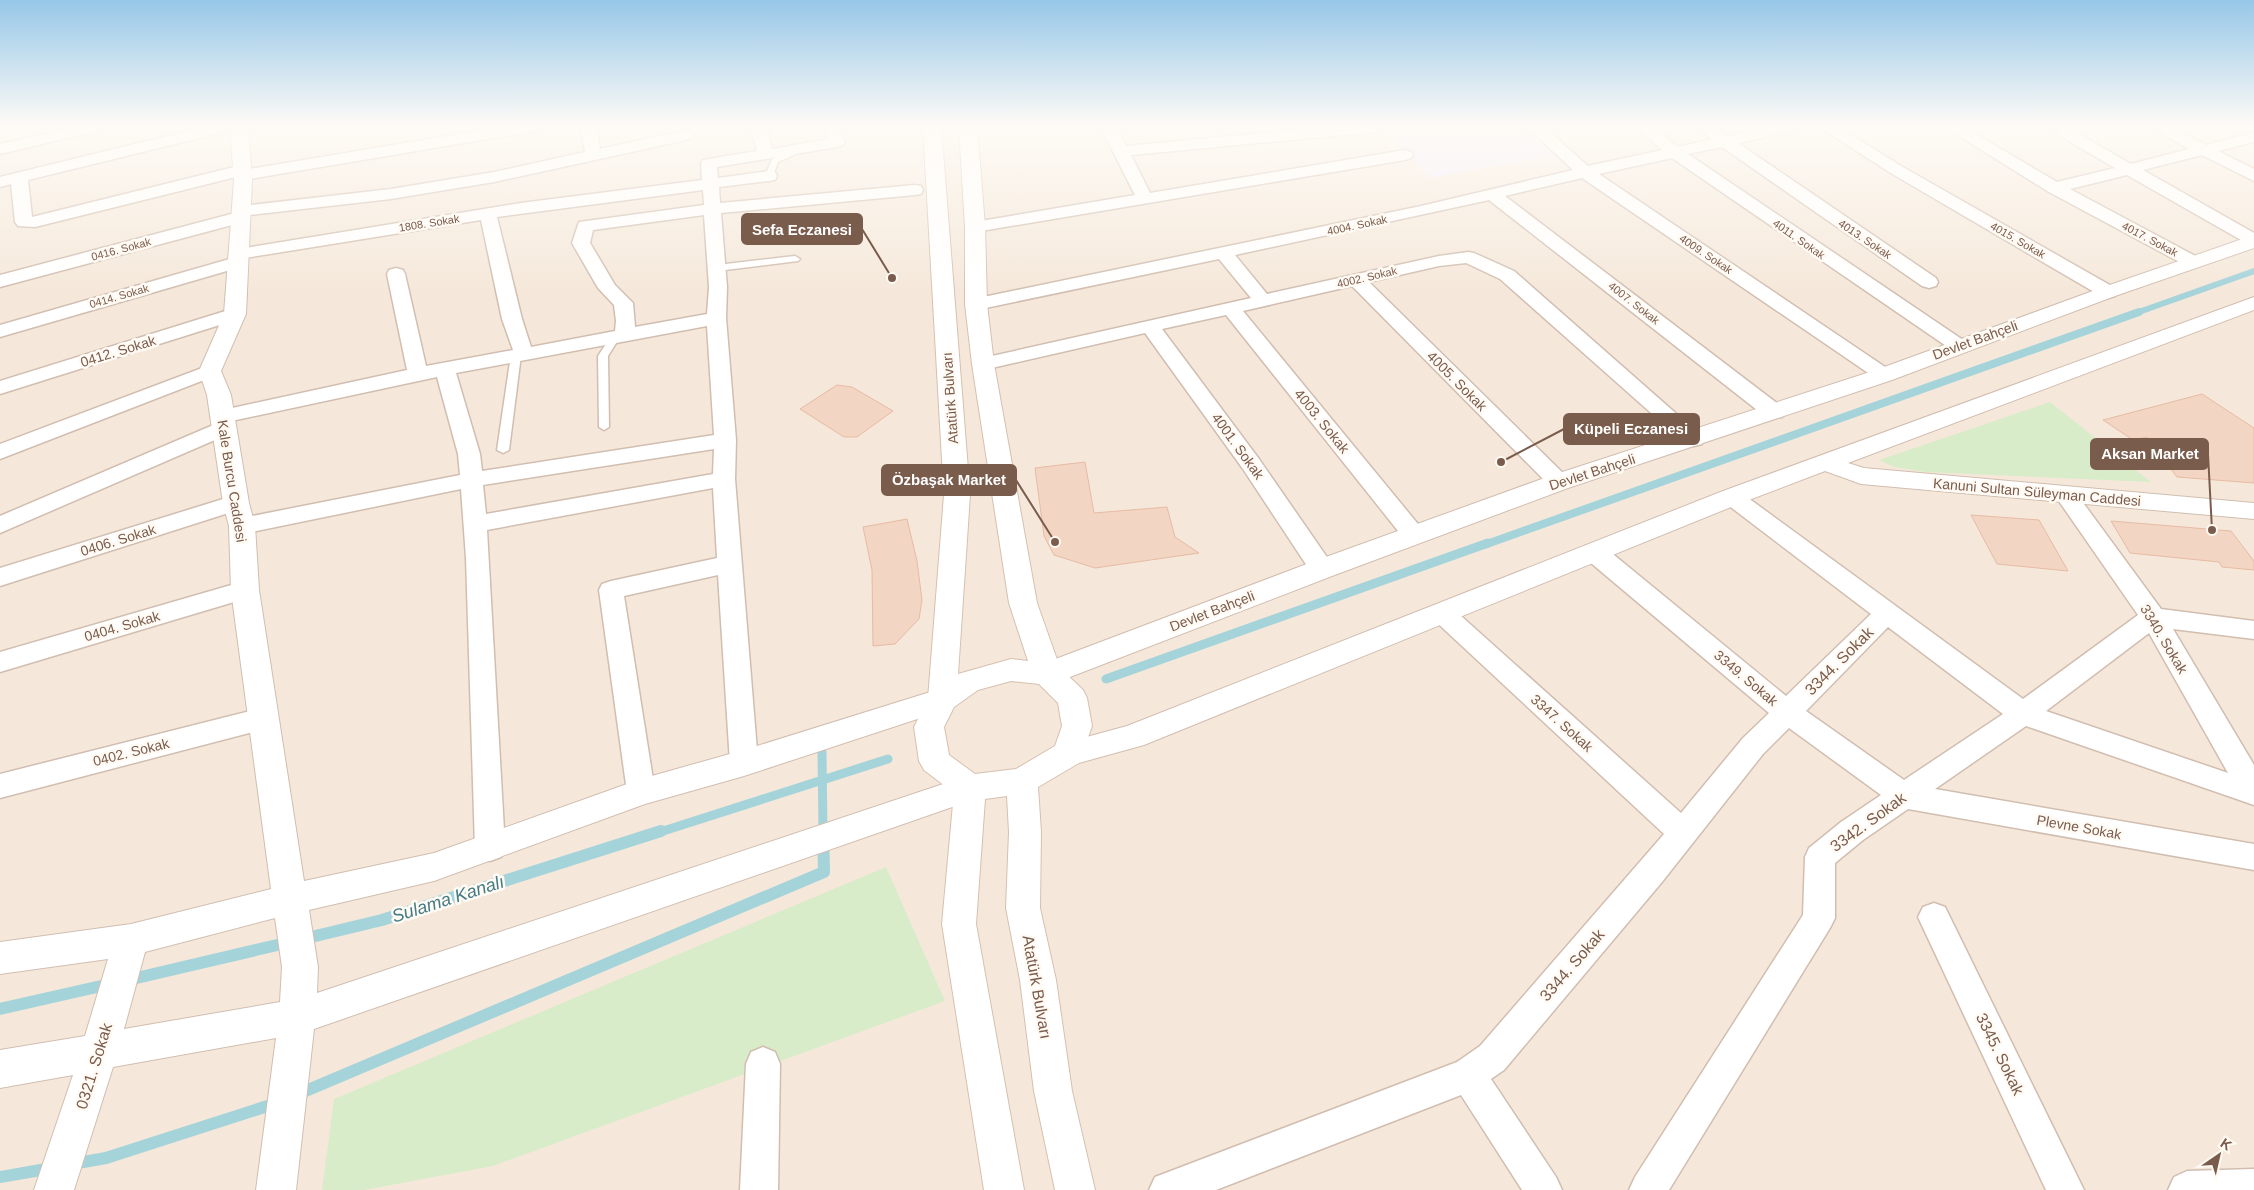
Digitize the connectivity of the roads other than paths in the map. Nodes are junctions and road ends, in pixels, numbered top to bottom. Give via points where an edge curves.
1 (20, 182) edge
2 (207, 182) edge
3 (243, 182) edge
4 (467, 182) edge
5 (723, 182) edge
6 (936, 182) edge
7 (972, 182) edge
8 (1136, 182) edge
9 (1248, 182) edge
10 (1547, 182) edge
11 (1599, 182) edge
12 (1717, 182) edge
13 (1781, 182) edge
14 (1918, 182) edge
15 (2045, 182) edge
16 (2079, 182) edge
17 (2151, 182) edge
18 (711, 183) junction
19 (2056, 188) junction
20 (915, 190) dead end
21 (1493, 195) junction
22 (1145, 199) junction
23 (713, 209) junction
24 (241, 214) junction
25 (488, 214) junction
26 (975, 226) junction
27 (2254, 241) edge
28 (1224, 253) junction
29 (239, 258) junction
30 (796, 259) dead end
31 (2193, 262) junction
32 (717, 268) junction
33 (396, 274) dead end
34 (1356, 280) junction
35 (0, 282) edge
36 (1929, 282) dead end
37 (2108, 292) junction
38 (1263, 301) junction
39 (2254, 303) edge
40 (976, 304) junction
41 (1231, 308) junction
42 (235, 314) junction
43 (716, 318) junction
44 (1150, 326) junction
45 (0, 331) edge
46 (619, 336) junction
47 (1959, 346) junction
48 (520, 355) junction
49 (983, 364) junction
50 (445, 369) junction
51 (210, 371) junction
52 (418, 374) junction
53 (1884, 375) junction
54 (0, 388) edge
55 (1774, 412) junction
56 (222, 423) junction
57 (604, 427) dead end
58 (1694, 438) junction
59 (725, 440) junction
60 (503, 450) dead end
61 (0, 452) edge
62 (1823, 462) junction
63 (724, 479) junction
64 (471, 480) junction
65 (1559, 482) junction
66 (2065, 494) junction
67 (1732, 497) junction
68 (2254, 511) edge
69 (239, 514) junction
70 (475, 524) junction
71 (0, 525) edge
72 (1414, 535) junction
73 (1594, 552) junction
74 (729, 564) junction
75 (1322, 569) junction
76 (0, 577) edge
77 (245, 590) junction
78 (1442, 613) junction
79 (1887, 613) junction
80 (2153, 618) junction
81 (2254, 630) edge
82 (0, 662) edge
83 (1047, 674) junction
84 (943, 700) junction
85 (1787, 712) junction
86 (2023, 714) junction
87 (262, 719) junction
88 (1068, 754) junction
89 (744, 763) junction
90 (1022, 781) junction
91 (0, 786) edge
92 (970, 788) junction
93 (640, 792) junction
94 (2254, 792) edge
95 (1904, 796) junction
96 (1683, 833) junction
97 (490, 848) junction
98 (2254, 857) edge
99 (291, 899) junction
100 (1934, 917) dead end
101 (0, 958) edge
102 (123, 968) junction
103 (297, 1017) junction
104 (100, 1053) junction
105 (763, 1064) dead end
106 (0, 1069) edge
107 (1468, 1075) junction
108 (2254, 1187) edge
109 (54, 1190) edge
110 (276, 1190) edge
111 (759, 1190) edge
112 (1004, 1190) edge
113 (1076, 1190) edge
114 (1168, 1190) edge
115 (1543, 1190) edge
116 (1648, 1190) edge
117 (2065, 1190) edge
118 (2188, 1190) edge

1 - 2 street via 24,222 35,222
3 - 24 street
4 - 24 street, 0416. Sokak
5 - 18 street, 1808. Sokak
6 - 84 street, Atatürk Bulvarı via 957,494
7 - 26 street
8 - 22 street
9 - 22 street
10 - 21 street, 4004. Sokak
11 - 53 street, 4009. Sokak
12 - 47 street, 4011. Sokak
13 - 36 street, 4013. Sokak
14 - 37 street, 4015. Sokak
15 - 19 street, 4017. Sokak
16 - 19 street
17 - 27 street
18 - 23 street
18 - 25 street, 1808. Sokak
19 - 31 street, 4017. Sokak
20 - 23 street
21 - 28 street, 4004. Sokak
21 - 55 street, 4007. Sokak
22 - 26 street
23 - 32 street
23 - 46 street via 585,226 581,243 607,288 623,303 626,321
24 - 29 street
24 - 35 street, 0416. Sokak
25 - 29 street, 1808. Sokak
25 - 48 street
26 - 40 street
27 - 31 street, Devlet Bahçeli
28 - 38 street
28 - 40 street, 4004. Sokak
29 - 42 street
29 - 45 street, 0414. Sokak
30 - 32 lane
31 - 37 street, Devlet Bahçeli
32 - 43 street
33 - 52 street
34 - 38 street, 4002. Sokak
34 - 58 street, 4002. Sokak via 1468,257 1489,265 1507,275
34 - 65 street, 4005. Sokak
37 - 47 street, Devlet Bahçeli
38 - 41 street, 4002. Sokak
39 - 62 street
40 - 49 street
41 - 44 street, 4002. Sokak
41 - 72 street, 4003. Sokak
42 - 51 street
42 - 54 street, 0412. Sokak
43 - 46 street
43 - 59 street
44 - 49 street, 4002. Sokak
44 - 75 street, 4001. Sokak via 1251,464
46 - 48 street
46 - 57 lane via 603,356
47 - 53 street, Devlet Bahçeli
48 - 50 street
48 - 60 lane
49 - 83 street via 1023,602
50 - 52 street
50 - 64 street via 469,454
51 - 56 street, Kale Burcu Caddesi via 219,395
51 - 61 street
52 - 56 street
53 - 55 street, Devlet Bahçeli
55 - 58 street, Devlet Bahçeli
56 - 69 street, Kale Burcu Caddesi
56 - 71 street
58 - 65 street, Devlet Bahçeli
59 - 63 street
59 - 64 street, 0406. Sokak
62 - 66 street, Kanuni Sultan Süleyman Caddesi via 1861,476
62 - 67 street
63 - 70 street
63 - 74 street
64 - 69 street, 0406. Sokak
64 - 70 street
65 - 72 street, Devlet Bahçeli
66 - 68 street, Kanuni Sultan Süleyman Caddesi
66 - 80 street, 3340. Sokak
67 - 73 street
67 - 79 street
69 - 76 street, 0406. Sokak
69 - 77 street, Kale Burcu Caddesi
70 - 97 street
72 - 75 street, Devlet Bahçeli
73 - 78 street
73 - 85 street, 3349. Sokak
74 - 89 street
74 - 93 street via 611,590
75 - 83 street, Devlet Bahçeli
77 - 82 street, 0404. Sokak
77 - 87 street, Kale Burcu Caddesi
78 - 88 street via 1132,736
78 - 96 street, 3347. Sokak
79 - 85 street, 3344. Sokak
79 - 86 street
80 - 81 street
80 - 86 street, 3342. Sokak
80 - 94 street, 3340. Sokak
83 - 84 street via 1011,670 968,682
83 - 88 street via 1072,698 1078,726
84 - 89 street
84 - 92 street via 929,727 935,761
85 - 95 street, 3349. Sokak
85 - 96 street, 3344. Sokak via 1753,746
86 - 94 street
86 - 95 street, 3342. Sokak
87 - 91 street, 0402. Sokak
87 - 99 street, Kale Burcu Caddesi
88 - 90 street
89 - 93 street
90 - 92 street
90 - 113 street, Atatürk Bulvarı via 1025,832 1023,908 1038,980 1053,1091
92 - 103 street
92 - 112 street via 959,924
93 - 97 street
95 - 98 street, Plevne Sokak
95 - 116 street, 3342. Sokak via 1820,857 1819,918
96 - 107 street, 3344. Sokak via 1492,1058
97 - 99 street via 434,867
99 - 102 street
99 - 103 street, Kale Burcu Caddesi via 300,967
100 - 117 street, 3345. Sokak
101 - 102 street
102 - 104 street, 0321. Sokak
103 - 104 street
103 - 110 street, Kale Burcu Caddesi
104 - 106 street
104 - 109 street, 0321. Sokak
105 - 111 street
107 - 114 street, 3344. Sokak
107 - 115 street
108 - 118 street

